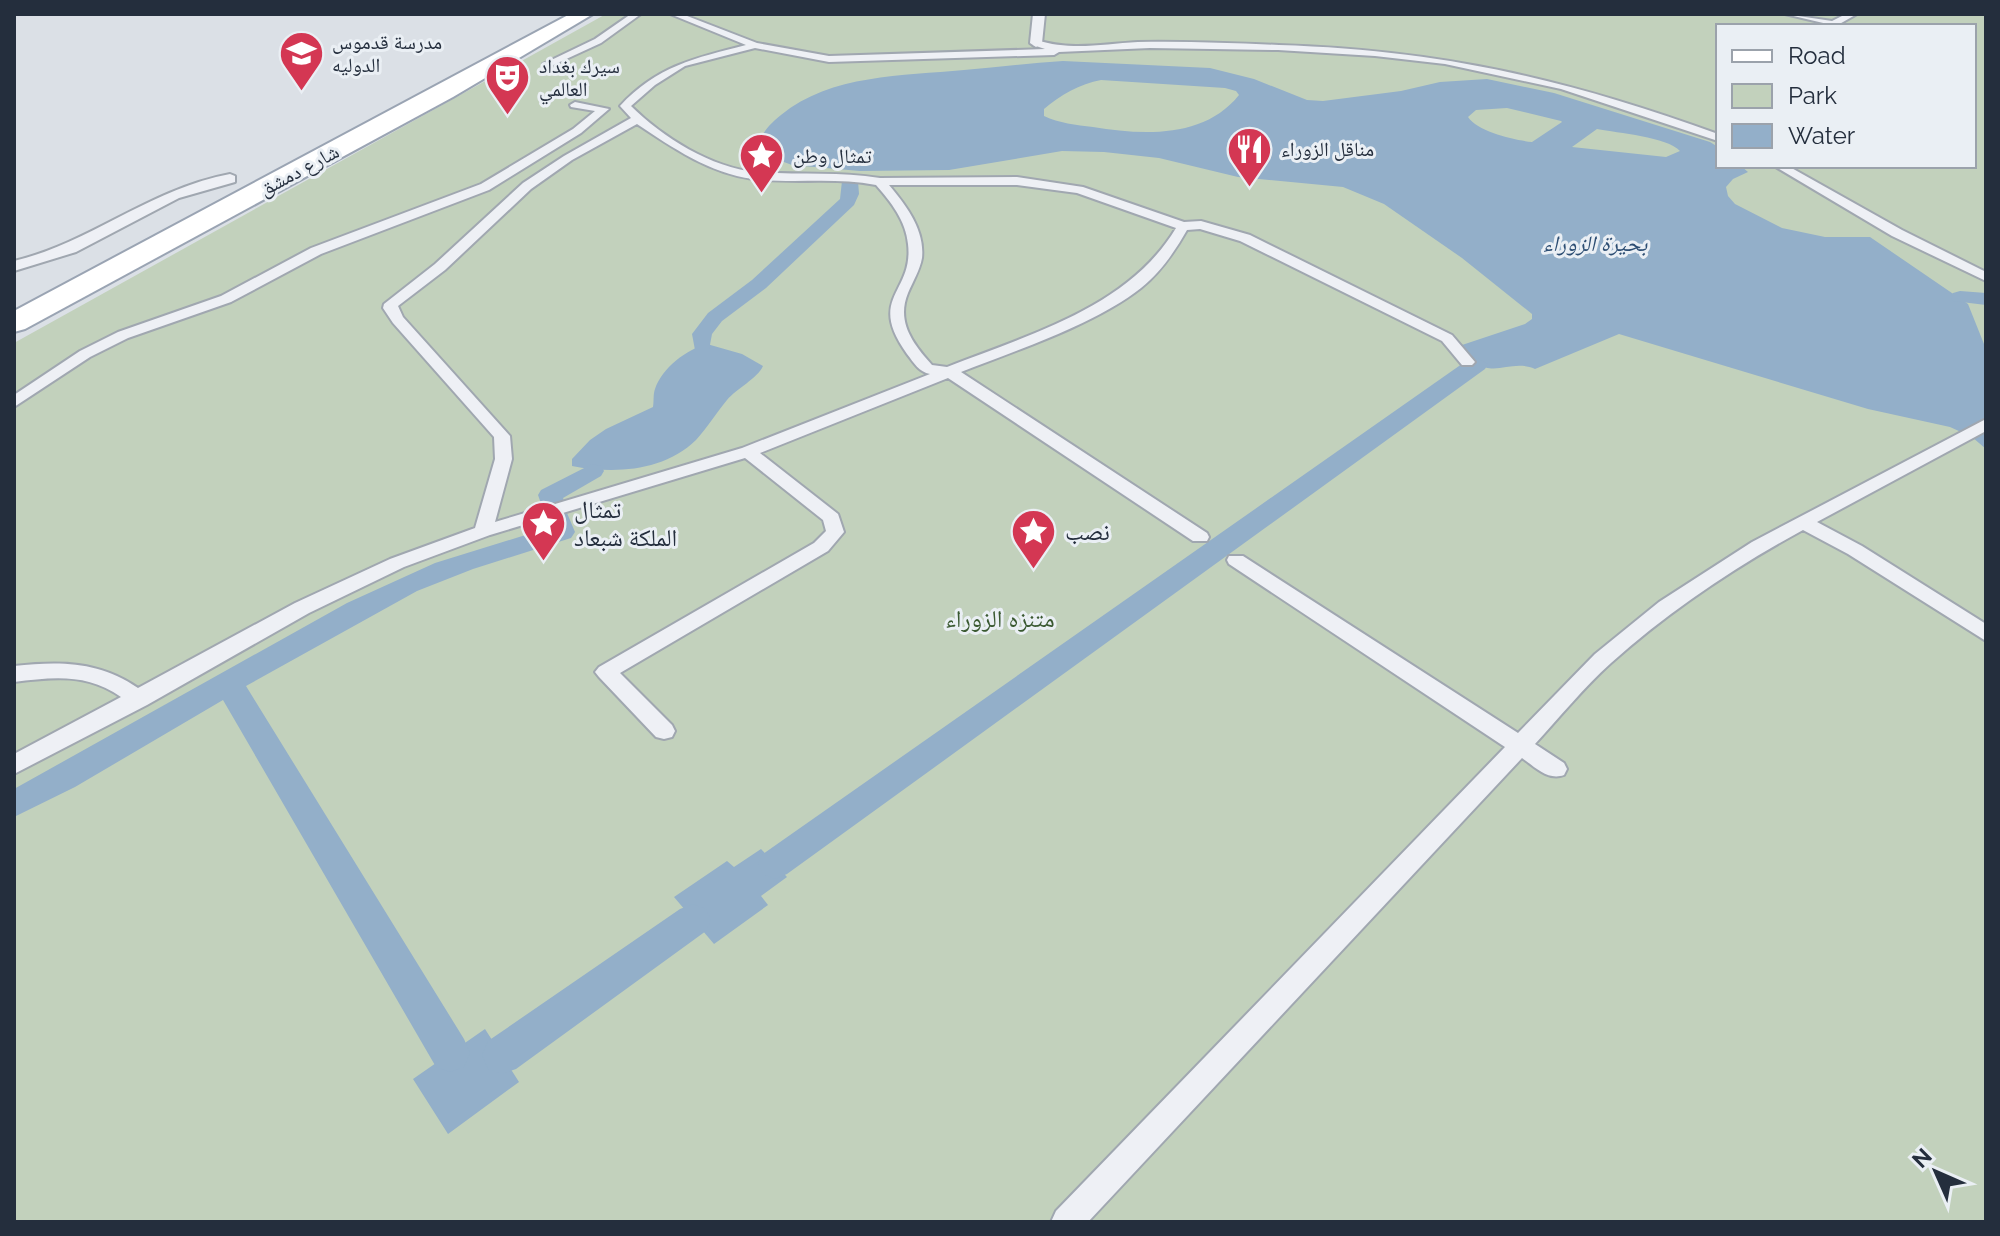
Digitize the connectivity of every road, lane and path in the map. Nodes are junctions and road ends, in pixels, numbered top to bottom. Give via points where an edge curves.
1 (551, 14) edge
2 (584, 14) edge
3 (637, 14) edge
4 (674, 14) edge
5 (1039, 14) edge
6 (1789, 14) edge
7 (1853, 14) edge
8 (1038, 44) junction
9 (755, 45) junction
10 (1060, 51) junction
11 (1028, 54) junction
12 (476, 63) junction
13 (548, 64) dead end
14 (575, 105) dead end
15 (625, 106) junction
16 (604, 109) junction
17 (638, 119) junction
18 (336, 124) dead end
19 (1716, 137) edge
20 (255, 165) dead end
21 (1783, 168) edge
22 (230, 179) junction
23 (880, 182) junction
24 (183, 204) junction
25 (217, 214) junction
26 (1183, 226) junction
27 (115, 239) junction
28 (161, 244) junction
29 (14, 266) edge
30 (1986, 277) edge
31 (14, 291) edge
32 (14, 323) edge
33 (1467, 362) dead end
34 (950, 372) junction
35 (14, 402) edge
36 (1986, 424) edge
37 (748, 452) junction
38 (1802, 522) junction
39 (484, 531) junction
40 (1200, 537) dead end
41 (1236, 560) dead end
42 (1986, 634) edge
43 (14, 674) edge
44 (139, 699) junction
45 (664, 731) dead end
46 (1521, 747) junction
47 (14, 765) edge
48 (1556, 769) dead end
49 (1067, 1222) edge

1 - 12 main road, شارع دمشق
2 - 12 main road, شارع دمشق
3 - 13 street via 598,41
4 - 9 street
5 - 8 street
6 - 7 street via 1833,24
8 - 10 street
8 - 11 street
9 - 11 street via 839,60
9 - 15 street via 682,64
10 - 11 street
10 - 19 street via 1149,45 1406,56 1548,85
12 - 18 main road, شارع دمشق
12 - 25 main road, شارع دمشق
14 - 16 street
15 - 16 street
15 - 17 street
16 - 35 street via 472,194 340,241 240,293 123,335
17 - 23 street via 701,159 743,174
17 - 39 street via 527,186 440,267 391,304 398,320 502,436 505,459 485,510
20 - 22 main road, شارع دمشق
21 - 30 street
22 - 24 main road, شارع دمشق
22 - 29 street via 181,190 56,253
23 - 26 street via 1051,184
23 - 34 street via 905,214 916,248 896,309 898,323 927,369
24 - 25 main road via 175,213 184,219
24 - 27 main road, شارع دمشق
25 - 28 main road, شارع دمشق
26 - 33 street via 1201,225 1272,249 1447,338
26 - 34 street via 1157,266 1124,294 1066,325
27 - 28 main road via 150,233
27 - 31 main road, شارع دمشق
28 - 32 main road, شارع دمشق
34 - 37 street
34 - 40 street
36 - 38 street
37 - 39 street
37 - 45 street via 832,518 835,532 821,547 606,672
38 - 42 street
38 - 46 street via 1666,607 1602,659
39 - 44 street via 354,582
41 - 46 street
43 - 44 street via 83,670 101,674
44 - 47 street
46 - 48 street
46 - 49 street

